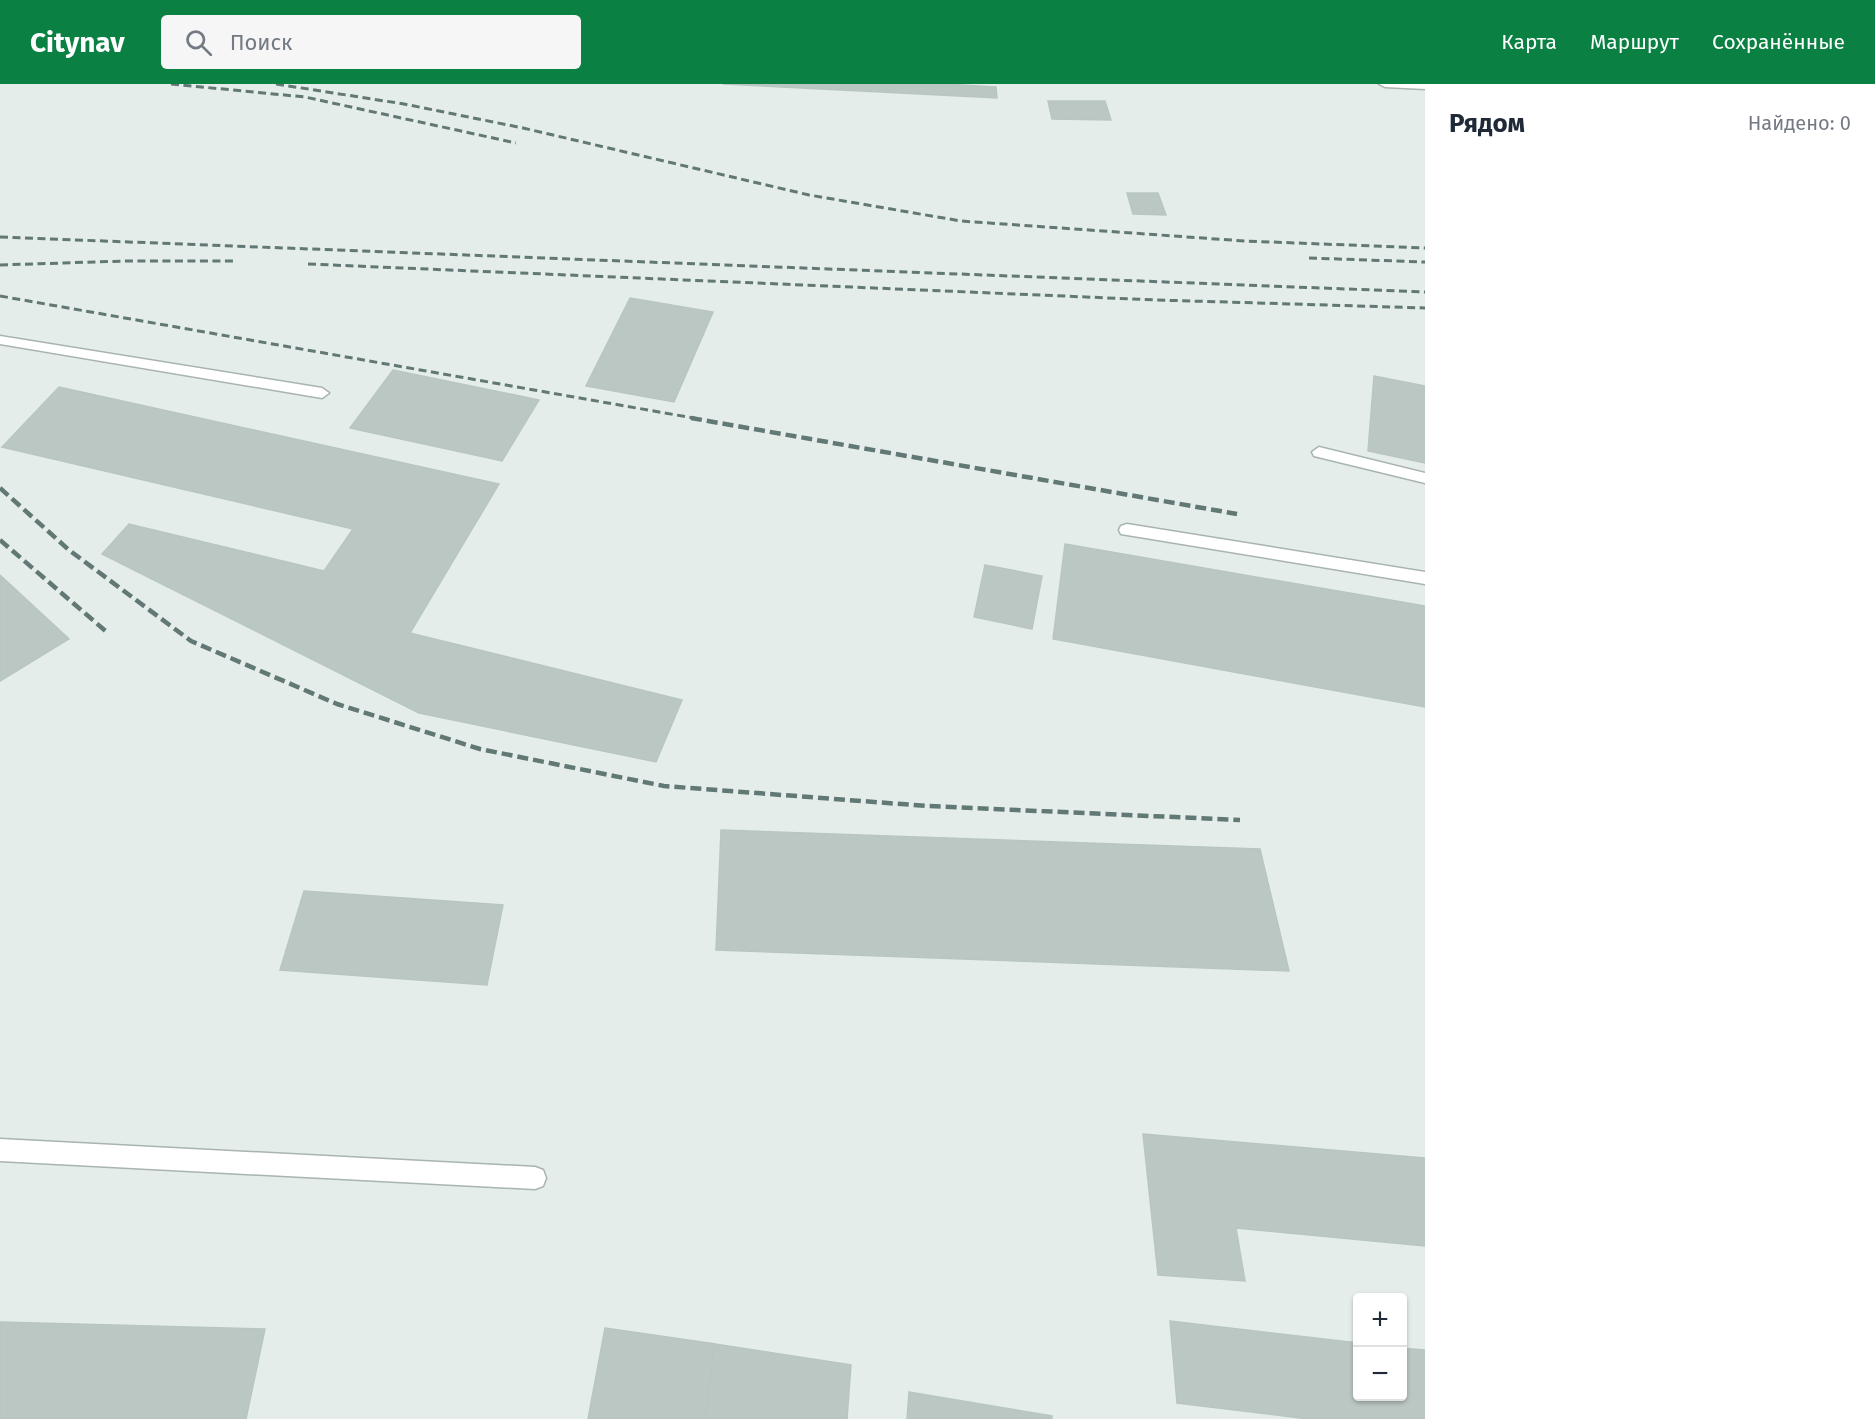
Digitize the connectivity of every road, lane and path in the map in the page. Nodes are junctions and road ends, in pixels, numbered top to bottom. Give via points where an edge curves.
1 (1385, 84) edge
2 (1425, 86) edge
3 (0, 340) edge
4 (322, 393) dead end
5 (1319, 452) dead end
6 (1425, 478) edge
7 (1127, 530) dead end
8 (1425, 578) edge
9 (0, 1150) edge
10 (535, 1178) dead end

1 - 2 lane
3 - 4 lane
5 - 6 lane
7 - 8 lane
9 - 10 lane

